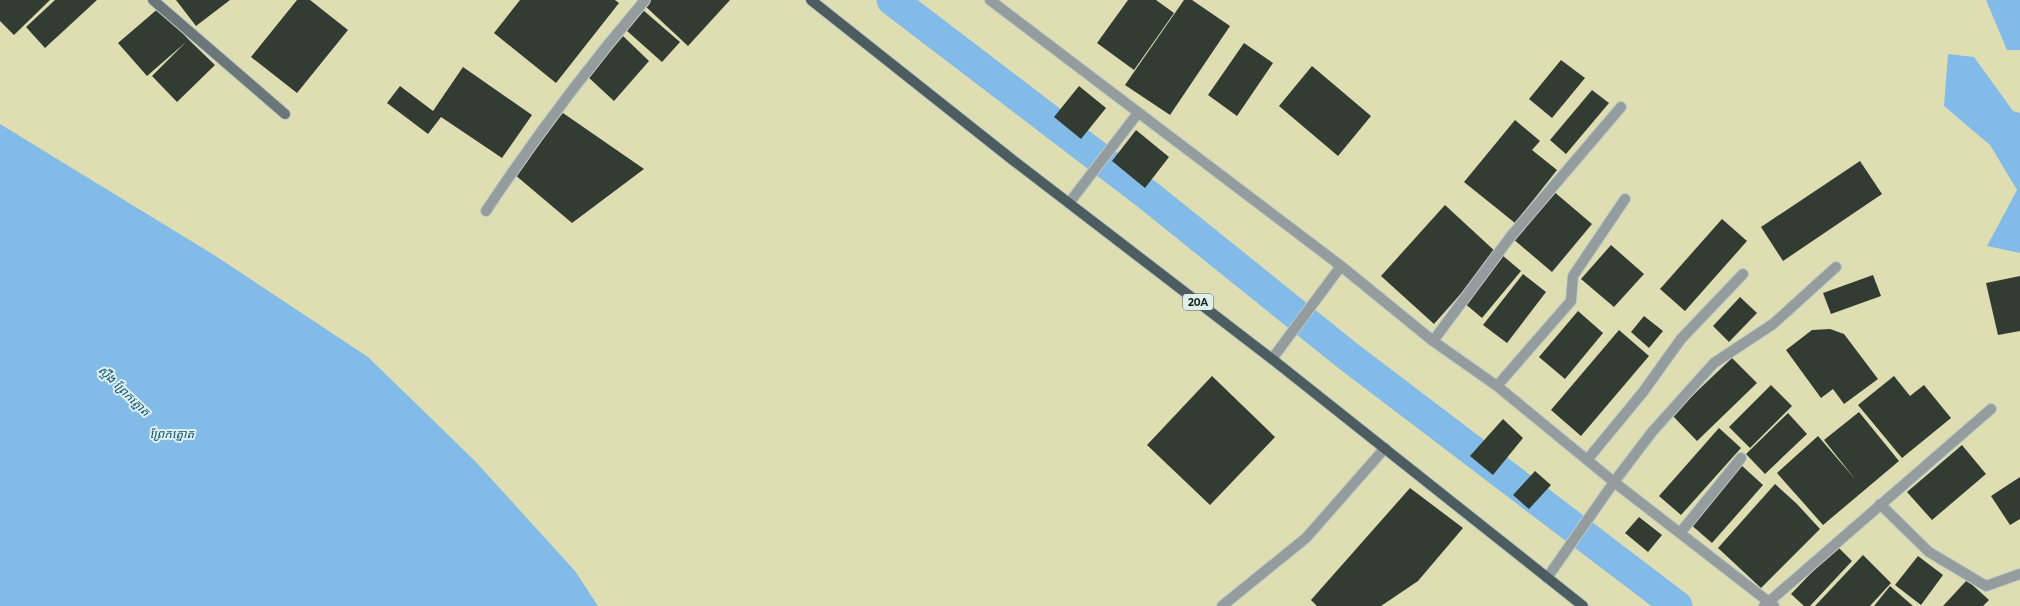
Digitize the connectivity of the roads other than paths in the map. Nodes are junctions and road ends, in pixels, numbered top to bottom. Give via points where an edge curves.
1 (153, 0) edge
2 (646, 0) edge
3 (811, 0) edge
4 (990, 0) edge
5 (1621, 107) dead end
6 (1138, 113) junction
7 (285, 114) dead end
8 (1625, 199) dead end
9 (1069, 204) junction
10 (486, 211) dead end
11 (1341, 266) junction
12 (1836, 267) dead end
13 (1743, 274) dead end
14 (1432, 341) junction
15 (1272, 359) junction
16 (1497, 386) junction
17 (1991, 409) dead end
18 (1385, 448) junction
19 (1741, 458) dead end
20 (1587, 460) junction
21 (1614, 482) junction
22 (1880, 504) junction
23 (1680, 533) junction
24 (2020, 574) edge
25 (1547, 578) junction
26 (1768, 604) edge
27 (1222, 606) edge
28 (1583, 606) edge

1 - 7 street
2 - 10 street via 597,56 519,161
3 - 9 main road, 20A
4 - 6 street
5 - 14 street via 1511,236
6 - 9 street
6 - 11 street
8 - 16 street via 1573,276 1571,302
9 - 15 main road, 20A
11 - 14 street
11 - 15 street
12 - 21 street via 1773,324 1714,363 1652,432
13 - 20 street via 1681,339 1643,392
14 - 16 street
15 - 18 main road, 20A
16 - 20 street
17 - 22 street
18 - 25 main road, 20A
18 - 27 street via 1306,538
19 - 23 street
20 - 21 street
21 - 23 street
21 - 25 street
22 - 24 street via 1930,552 1986,586
22 - 26 street
23 - 26 street
25 - 28 main road, 20A

